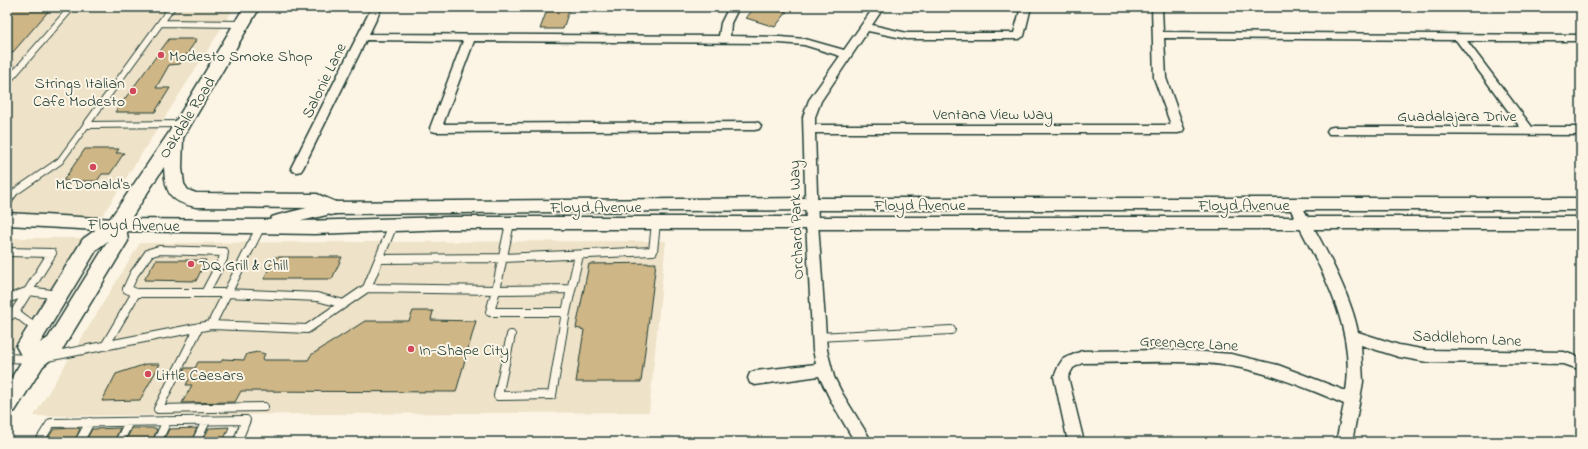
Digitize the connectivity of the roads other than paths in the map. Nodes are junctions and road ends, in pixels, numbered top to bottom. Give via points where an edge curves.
1 (72, 7) edge
2 (172, 7) edge
3 (252, 7) edge
4 (377, 7) edge
5 (734, 7) edge
6 (879, 7) edge
7 (1026, 7) edge
8 (1157, 7) edge
9 (161, 23) junction
10 (242, 24) junction
11 (866, 27) junction
12 (1160, 36) junction
13 (362, 37) junction
14 (470, 38) junction
15 (1460, 38) junction
16 (1581, 38) edge
17 (724, 39) junction
18 (846, 54) junction
19 (7, 82) edge
20 (86, 125) junction
21 (755, 126) dead end
22 (809, 129) junction
23 (178, 131) junction
24 (1333, 131) dead end
25 (1530, 131) junction
26 (1581, 131) edge
27 (297, 168) dead end
28 (7, 202) edge
29 (811, 204) junction
30 (1294, 204) junction
31 (1581, 204) edge
32 (330, 208) junction
33 (7, 219) edge
34 (510, 223) junction
35 (656, 223) junction
36 (812, 223) junction
37 (1303, 223) junction
38 (1581, 223) edge
39 (116, 225) junction
40 (393, 225) junction
41 (261, 226) junction
42 (7, 252) edge
43 (580, 255) junction
44 (502, 258) junction
45 (379, 259) junction
46 (367, 288) junction
47 (571, 289) junction
48 (496, 290) junction
49 (29, 291) junction
50 (136, 293) junction
51 (205, 293) junction
52 (226, 293) junction
53 (58, 295) junction
54 (7, 299) edge
55 (344, 304) junction
56 (11, 312) edge
57 (566, 312) junction
58 (7, 318) edge
59 (211, 325) junction
60 (199, 327) junction
61 (37, 330) junction
62 (951, 330) dead end
63 (511, 335) dead end
64 (1353, 336) junction
65 (818, 337) junction
66 (105, 346) junction
67 (7, 358) edge
68 (34, 359) junction
69 (1581, 364) edge
70 (825, 369) junction
71 (755, 378) dead end
72 (1352, 400) junction
73 (7, 404) edge
74 (264, 407) dead end
75 (168, 421) junction
76 (206, 421) junction
77 (90, 422) junction
78 (129, 422) junction
79 (39, 442) edge
80 (79, 442) edge
81 (119, 442) edge
82 (157, 442) edge
83 (196, 442) edge
84 (236, 442) edge
85 (864, 442) edge
86 (1076, 442) edge
87 (1344, 442) edge

1 - 19 lane
2 - 9 lane
3 - 10 main road, Oakdale Road
4 - 13 street, Salonie Lane
5 - 17 street via 726,23
6 - 11 street, Orchard Park Way
7 - 11 street via 1019,36 906,36
8 - 12 street
9 - 10 lane
9 - 20 lane
10 - 23 main road, Oakdale Road
11 - 18 street, Orchard Park Way
12 - 15 street
12 - 22 street, Ventana View Way via 1160,78 1178,128
13 - 14 street
13 - 27 street, Salonie Lane
14 - 17 street
14 - 21 street via 436,128
15 - 16 street
15 - 25 street
17 - 18 street via 805,42
18 - 22 street, Orchard Park Way via 815,100 809,117
20 - 23 lane
20 - 28 lane via 60,161 15,192
22 - 29 street, Orchard Park Way
23 - 32 main road via 174,182 183,196 196,200 317,201
23 - 39 main road, Oakdale Road
24 - 25 street, Guadalajara Drive
25 - 26 street, Guadalajara Drive
29 - 30 street, Floyd Avenue
29 - 32 street, Floyd Avenue
29 - 36 street, Orchard Park Way
30 - 31 street, Floyd Avenue
30 - 37 street
32 - 41 street, Floyd Avenue
33 - 39 street, Floyd Avenue
34 - 35 street, Floyd Avenue
34 - 40 street, Floyd Avenue
34 - 44 lane
35 - 36 street, Floyd Avenue
35 - 43 lane via 653,251
36 - 37 street, Floyd Avenue
36 - 65 street, Orchard Park Way
37 - 38 street, Floyd Avenue
37 - 64 street via 1338,290
39 - 41 street, Floyd Avenue
39 - 53 main road, Oakdale Road via 90,244
39 - 68 main road via 118,241 83,299 55,344
40 - 41 street, Floyd Avenue via 316,228
40 - 45 lane
41 - 52 lane
42 - 49 lane via 52,253
43 - 44 lane
43 - 47 lane
44 - 45 lane
44 - 48 lane
45 - 46 lane
46 - 48 lane
46 - 55 lane
47 - 48 lane
47 - 57 lane
48 - 57 lane via 490,312
49 - 53 lane
49 - 54 lane
49 - 56 lane
50 - 51 lane
50 - 51 lane via 127,289 149,253 159,250 224,252 223,259
50 - 66 lane
51 - 52 lane
52 - 55 lane via 317,297
52 - 59 lane
53 - 61 main road, Oakdale Road
55 - 59 lane via 308,329
56 - 58 lane
56 - 61 lane
57 - 63 lane via 552,395 498,396
59 - 60 lane
60 - 66 lane
60 - 74 lane via 158,409
61 - 68 main road, Oakdale Road via 27,346
62 - 65 lane
64 - 69 street, Saddlehorn Lane via 1399,351 1427,356 1564,358
64 - 72 street via 1356,375
65 - 70 street, Orchard Park Way
66 - 68 lane
67 - 68 lane
68 - 73 main road
70 - 71 street
70 - 85 street, Orchard Park Way via 837,398
72 - 86 street, Greenacre Lane via 1291,375 1231,360 1200,357 1082,356 1063,368 1062,377
72 - 87 street
75 - 76 lane
75 - 78 lane
75 - 82 lane
76 - 83 lane
76 - 84 lane via 246,420
77 - 78 lane
77 - 79 lane via 51,423
77 - 80 lane
78 - 81 lane

